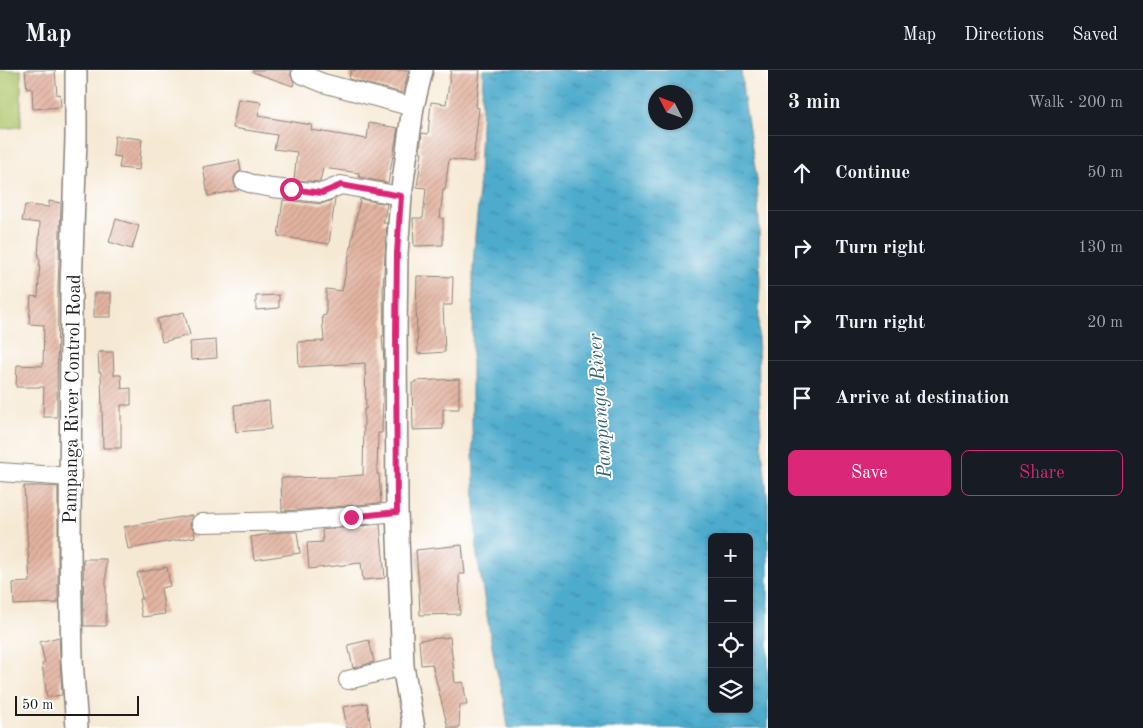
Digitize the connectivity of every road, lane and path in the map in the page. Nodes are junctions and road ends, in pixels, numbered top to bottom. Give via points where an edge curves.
1 (76, 70) edge
2 (422, 70) edge
3 (301, 74) dead end
4 (413, 107) junction
5 (244, 181) dead end
6 (401, 196) junction
7 (0, 472) edge
8 (70, 477) junction
9 (397, 512) junction
10 (201, 523) dead end
11 (403, 666) junction
12 (348, 680) dead end
13 (77, 728) edge
14 (414, 728) edge

1 - 8 street, Pampanga River Control Road
2 - 4 street
3 - 4 street
4 - 6 street
5 - 6 street via 272,188 322,193 341,185
6 - 9 street via 397,253
7 - 8 street
8 - 13 street, Pampanga River Control Road via 72,660
9 - 10 street via 300,521
9 - 11 street
11 - 12 street
11 - 14 street

